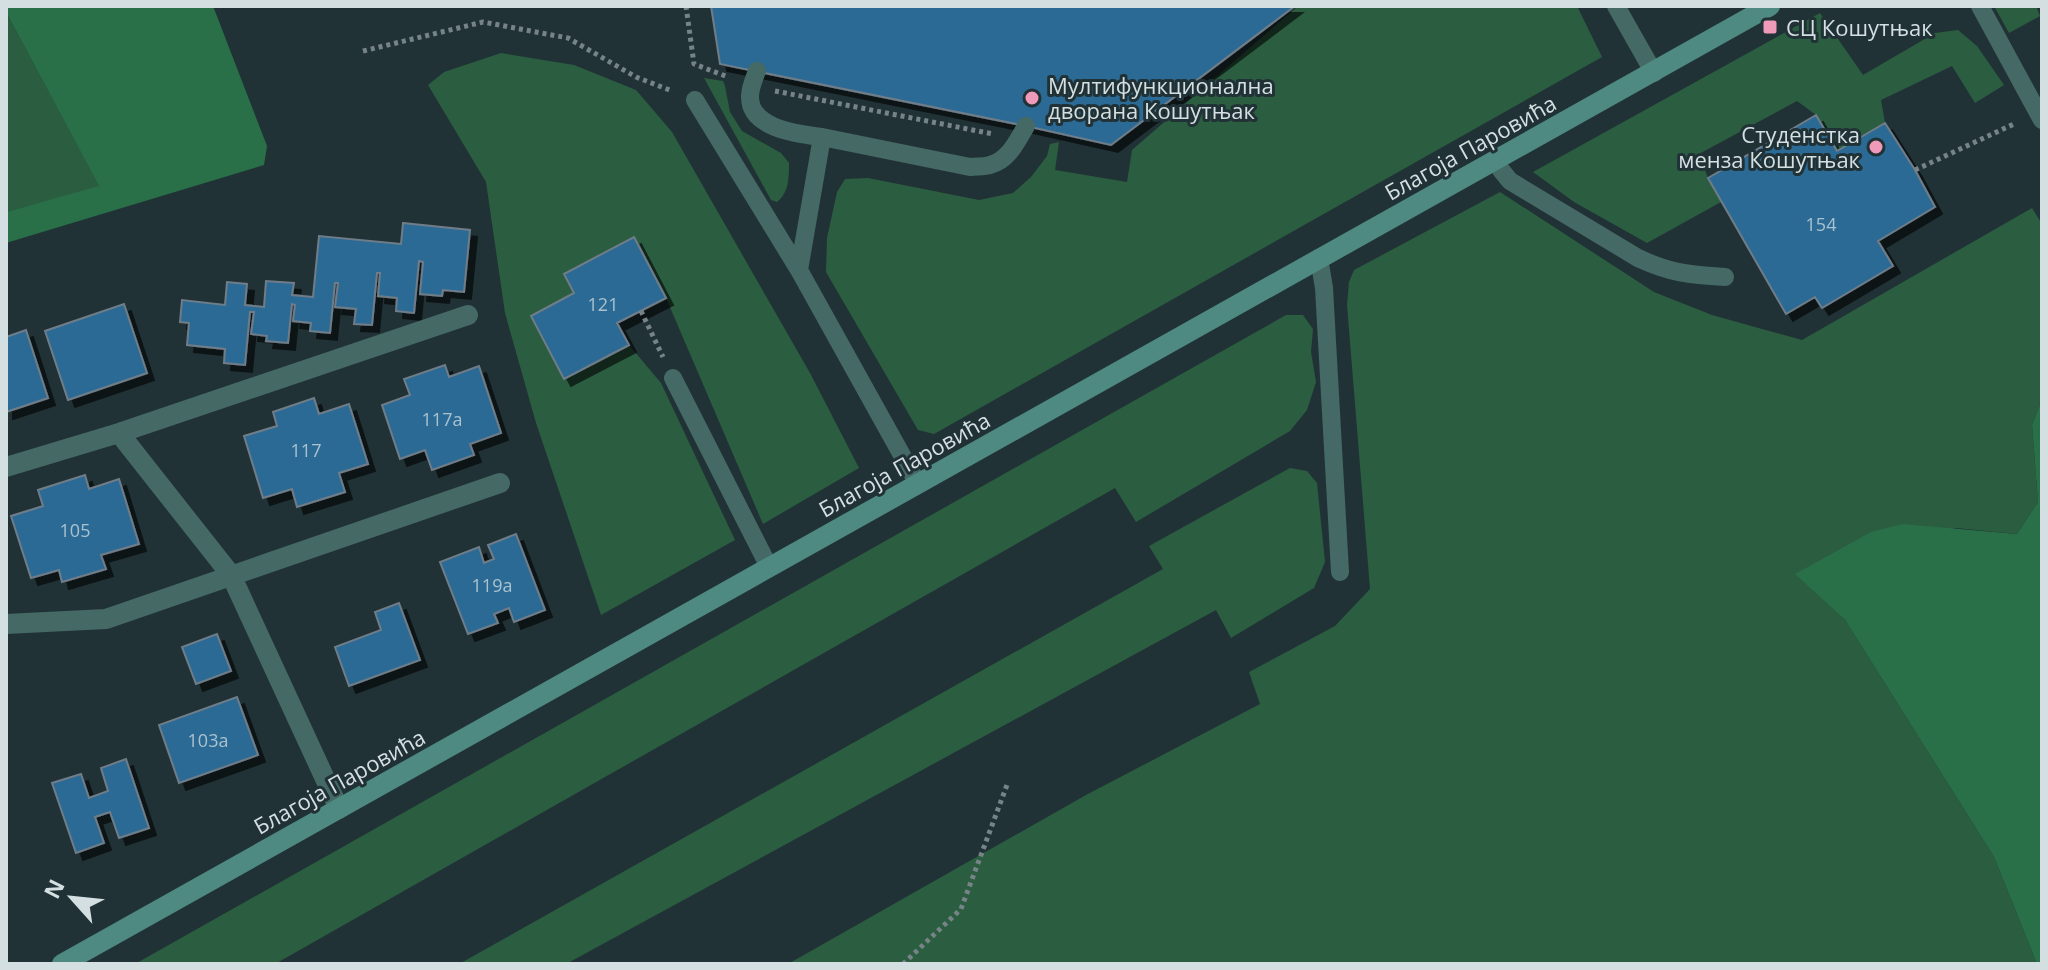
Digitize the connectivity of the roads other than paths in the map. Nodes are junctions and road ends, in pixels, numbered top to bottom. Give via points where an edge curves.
1 (1616, 6) edge
2 (1770, 6) edge
3 (1980, 6) edge
4 (1654, 73) junction
5 (754, 78) road end
6 (695, 100) road end
7 (2042, 120) edge
8 (1022, 133) road end
9 (822, 137) junction
10 (1496, 160) junction
11 (1319, 258) junction
12 (799, 270) junction
13 (1725, 277) dead end
14 (468, 315) dead end
15 (673, 378) road end
16 (119, 433) junction
17 (6, 467) edge
18 (500, 483) dead end
19 (918, 484) junction
20 (769, 567) junction
21 (1340, 572) dead end
22 (231, 575) junction
23 (6, 624) edge
24 (339, 809) junction
25 (62, 964) edge

1 - 4 lane
2 - 4 main road, Благоја Паровића
3 - 7 lane
4 - 10 main road, Благоја Паровића
5 - 9 lane via 752,108 763,120 785,132
6 - 12 lane
8 - 9 lane via 1008,154 991,165 970,167
9 - 12 lane
10 - 11 main road, Благоја Паровића
10 - 13 lane via 1510,181 1638,258 1660,269
11 - 19 main road, Благоја Паровића
11 - 21 lane
12 - 19 lane
14 - 16 street
15 - 20 lane
16 - 17 street
16 - 22 street
18 - 22 street
19 - 20 main road, Благоја Паровића
20 - 24 main road, Благоја Паровића
22 - 23 street via 106,619
22 - 24 street
24 - 25 main road, Благоја Паровића

